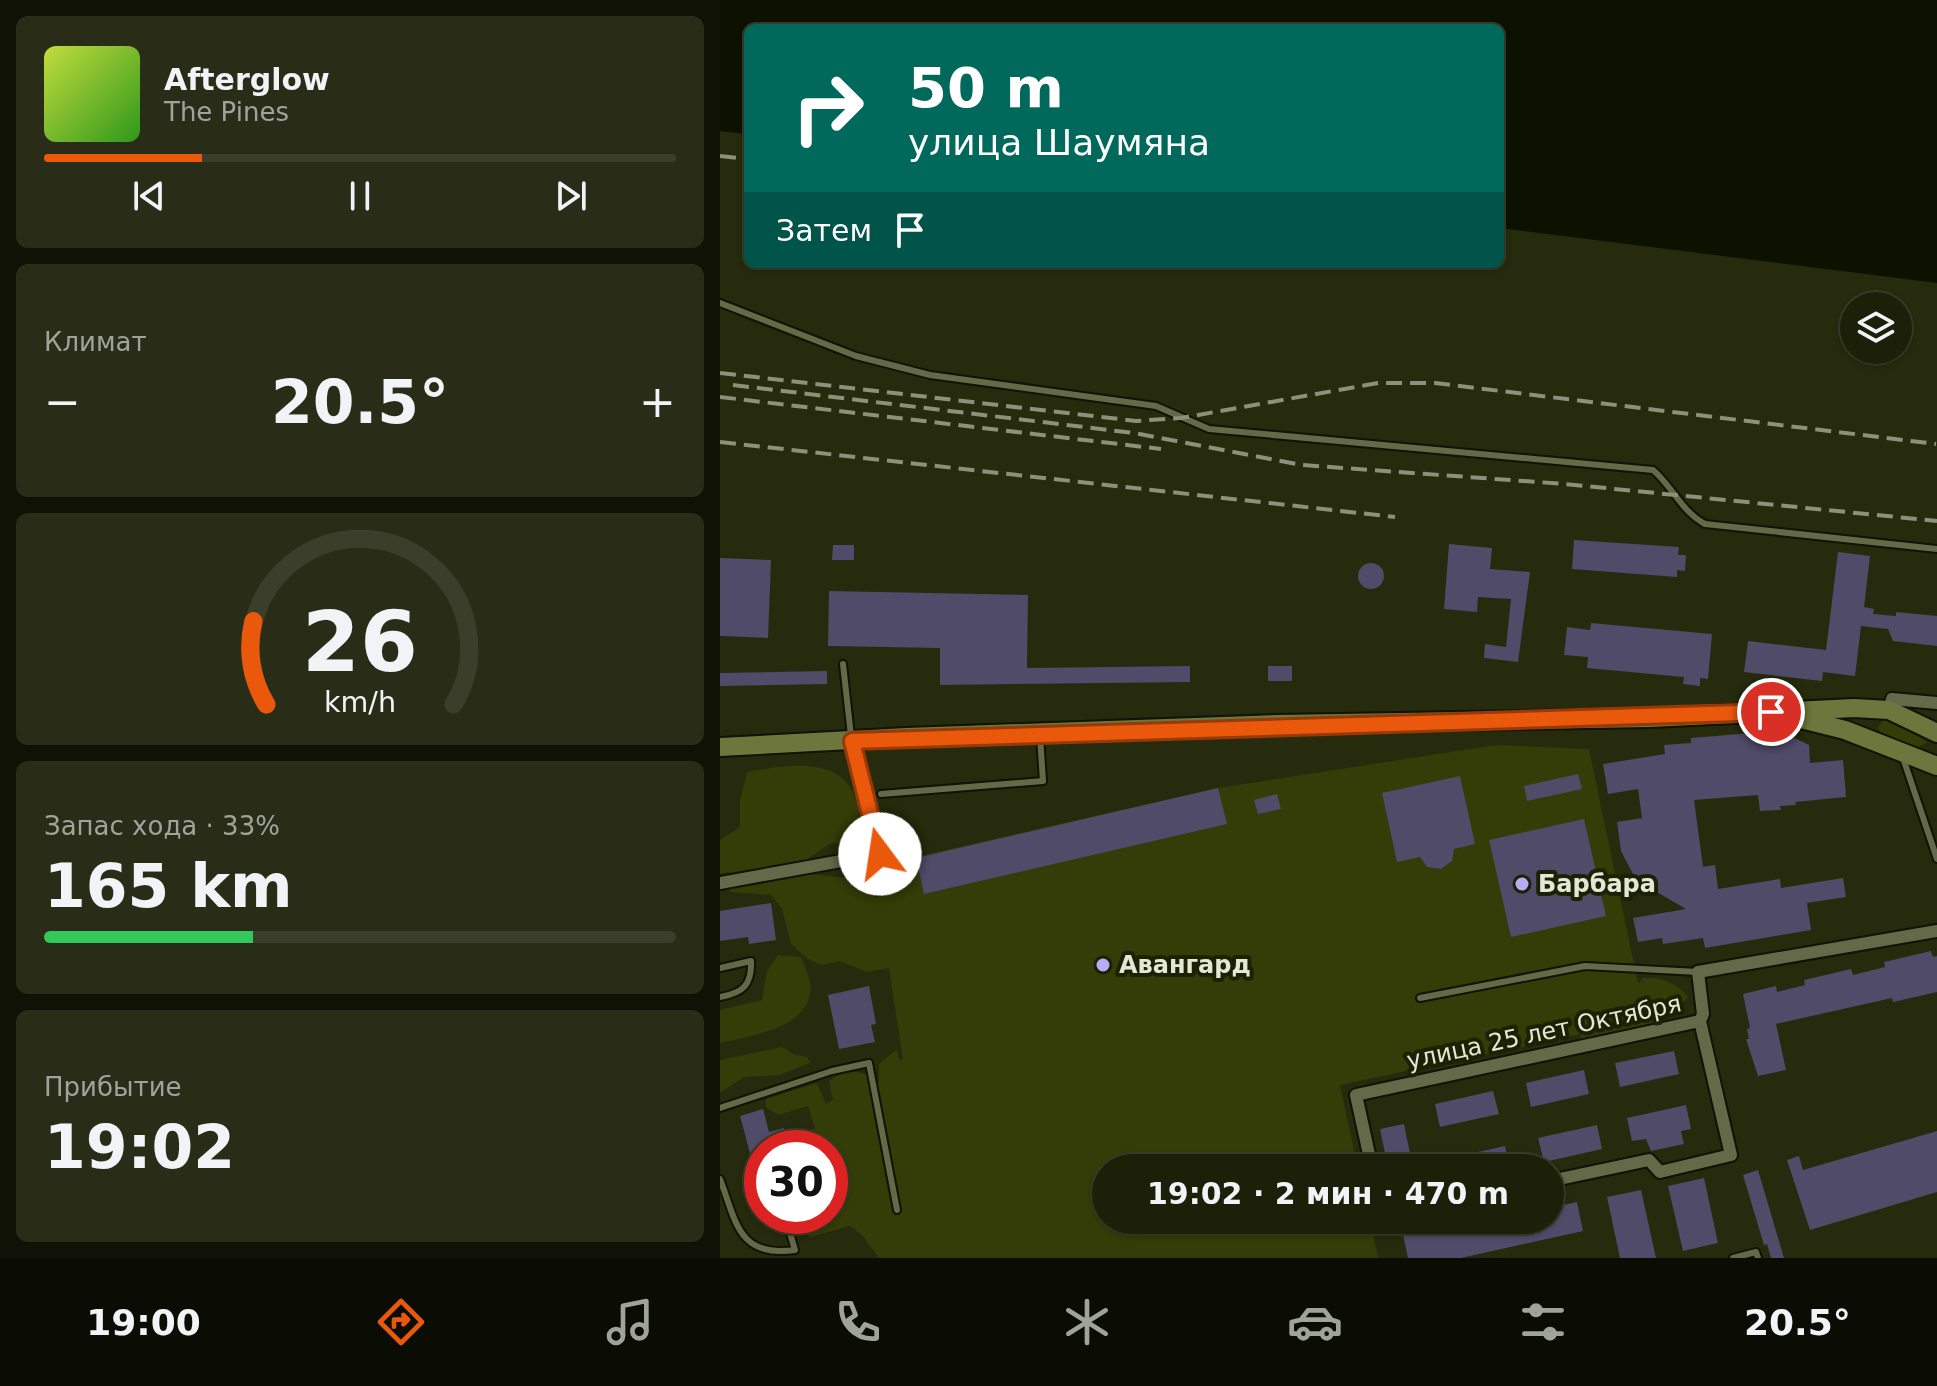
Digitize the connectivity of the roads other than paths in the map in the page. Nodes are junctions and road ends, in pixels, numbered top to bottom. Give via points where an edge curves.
1 (720, 303) edge
2 (1937, 549) edge
3 (843, 664) dead end
4 (1937, 703) edge
5 (1889, 710) junction
6 (1771, 712) junction
7 (1039, 732) junction
8 (1937, 733) edge
9 (852, 741) junction
10 (1876, 741) junction
11 (720, 747) edge
12 (1901, 751) junction
13 (1937, 766) edge
14 (881, 794) dead end
15 (914, 845) dead end
16 (880, 854) junction
17 (1937, 859) edge
18 (720, 883) edge
19 (1937, 931) edge
20 (720, 968) edge
21 (1698, 972) junction
22 (720, 997) edge
23 (1420, 998) dead end
24 (1700, 1021) junction
25 (720, 1108) edge
26 (1369, 1154) edge
27 (1564, 1178) edge
28 (720, 1179) edge
29 (897, 1210) dead end
30 (790, 1234) edge
31 (1733, 1258) edge
32 (1758, 1258) edge

1 - 2 lane via 856,356 930,375 1156,406 1209,429 1653,470 1688,515 1705,524
3 - 9 lane
4 - 5 street via 1892,699
5 - 6 main road
5 - 8 main road
5 - 10 main road via 1876,717
6 - 7 main road
6 - 10 main road
7 - 9 main road
7 - 14 lane via 1043,781
9 - 11 main road
9 - 16 street
10 - 12 main road
12 - 13 main road
12 - 17 lane
15 - 16 lane
16 - 18 street
19 - 21 street, улица 25 лет Октября
20 - 22 lane via 751,961 752,978 742,992
21 - 23 lane via 1585,966
21 - 24 street, улица 25 лет Октября
24 - 26 street, улица 25 лет Октября via 1356,1095
24 - 27 street via 1731,1155 1660,1172 1649,1160
25 - 29 lane via 869,1063
28 - 30 lane via 742,1239 755,1251 770,1255 795,1250
31 - 32 lane via 1756,1252

